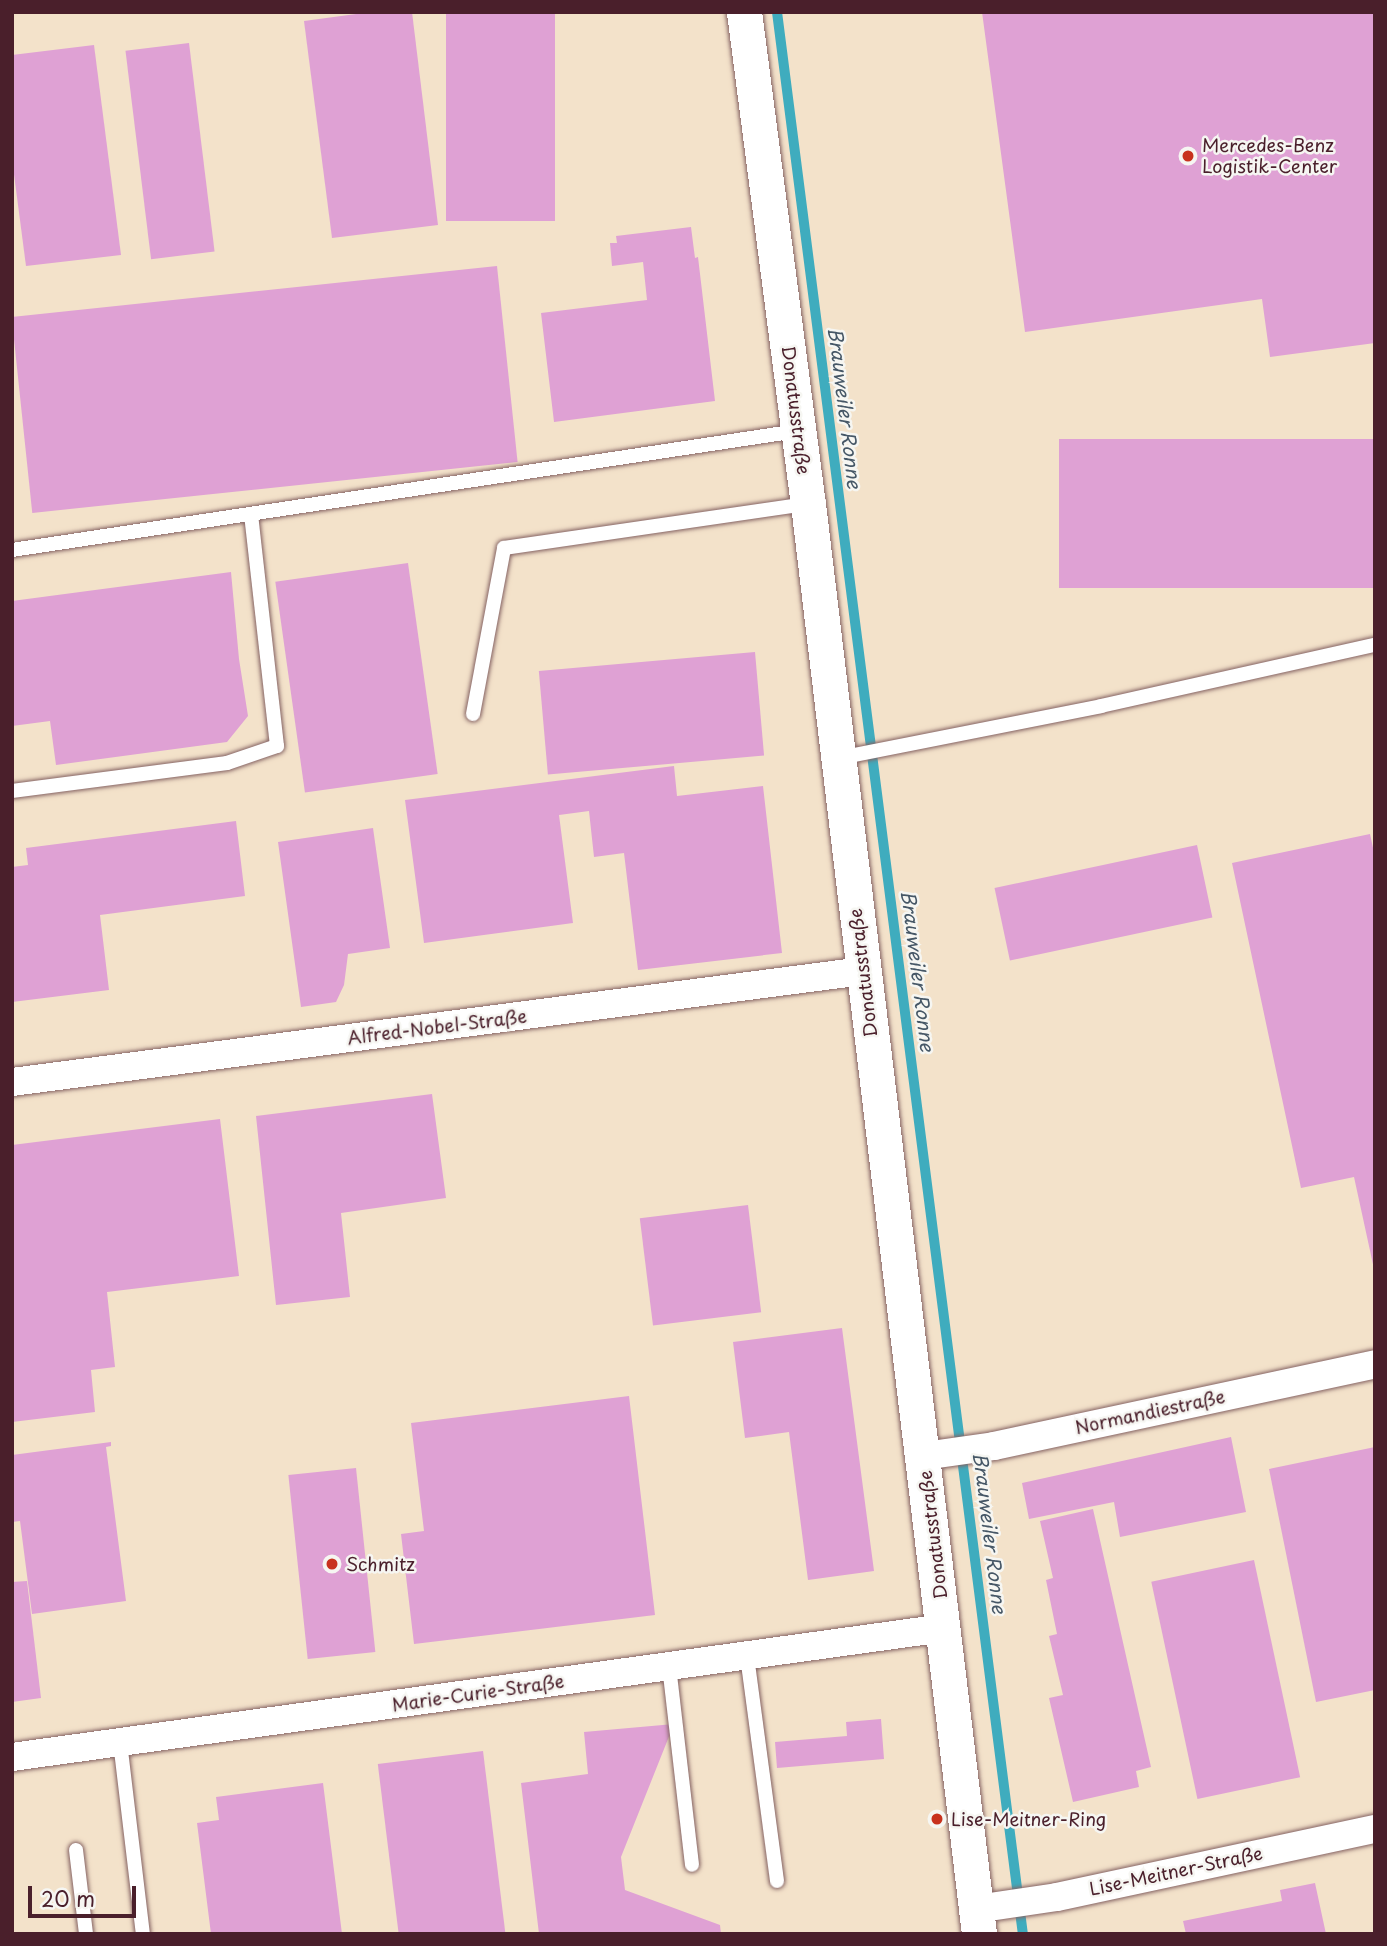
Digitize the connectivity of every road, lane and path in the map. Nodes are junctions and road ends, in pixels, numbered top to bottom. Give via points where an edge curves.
1 (744, 12) edge
2 (799, 431) junction
3 (808, 504) junction
4 (251, 514) junction
5 (12, 550) edge
6 (1375, 645) edge
7 (473, 714) dead end
8 (845, 756) junction
9 (12, 791) edge
10 (863, 971) junction
11 (12, 1082) edge
12 (1375, 1364) edge
13 (931, 1455) junction
14 (944, 1628) junction
15 (747, 1656) junction
16 (669, 1666) junction
17 (120, 1742) junction
18 (12, 1757) edge
19 (1375, 1829) edge
20 (76, 1850) dead end
21 (692, 1865) dead end
22 (776, 1881) dead end
23 (984, 1917) edge
24 (86, 1934) edge
25 (142, 1934) edge

1 - 2 street, Donatusstraße
2 - 3 street, Donatusstraße
2 - 4 lane
3 - 7 lane via 504,548
3 - 8 street, Donatusstraße
4 - 5 lane
4 - 9 lane via 277,746 227,764
6 - 8 lane via 1101,706
8 - 10 street, Donatusstraße
10 - 11 street, Alfred-Nobel-Straße
10 - 13 street, Donatusstraße
12 - 13 street, Normandiestraße via 994,1446
13 - 14 street, Donatusstraße
14 - 15 street, Marie-Curie-Straße
14 - 23 street, Donatusstraße
15 - 16 street, Marie-Curie-Straße
15 - 22 lane
16 - 17 street, Marie-Curie-Straße
16 - 21 lane
17 - 18 street, Marie-Curie-Straße
17 - 25 lane
19 - 23 street, Lise-Meitner-Straße
20 - 24 lane

